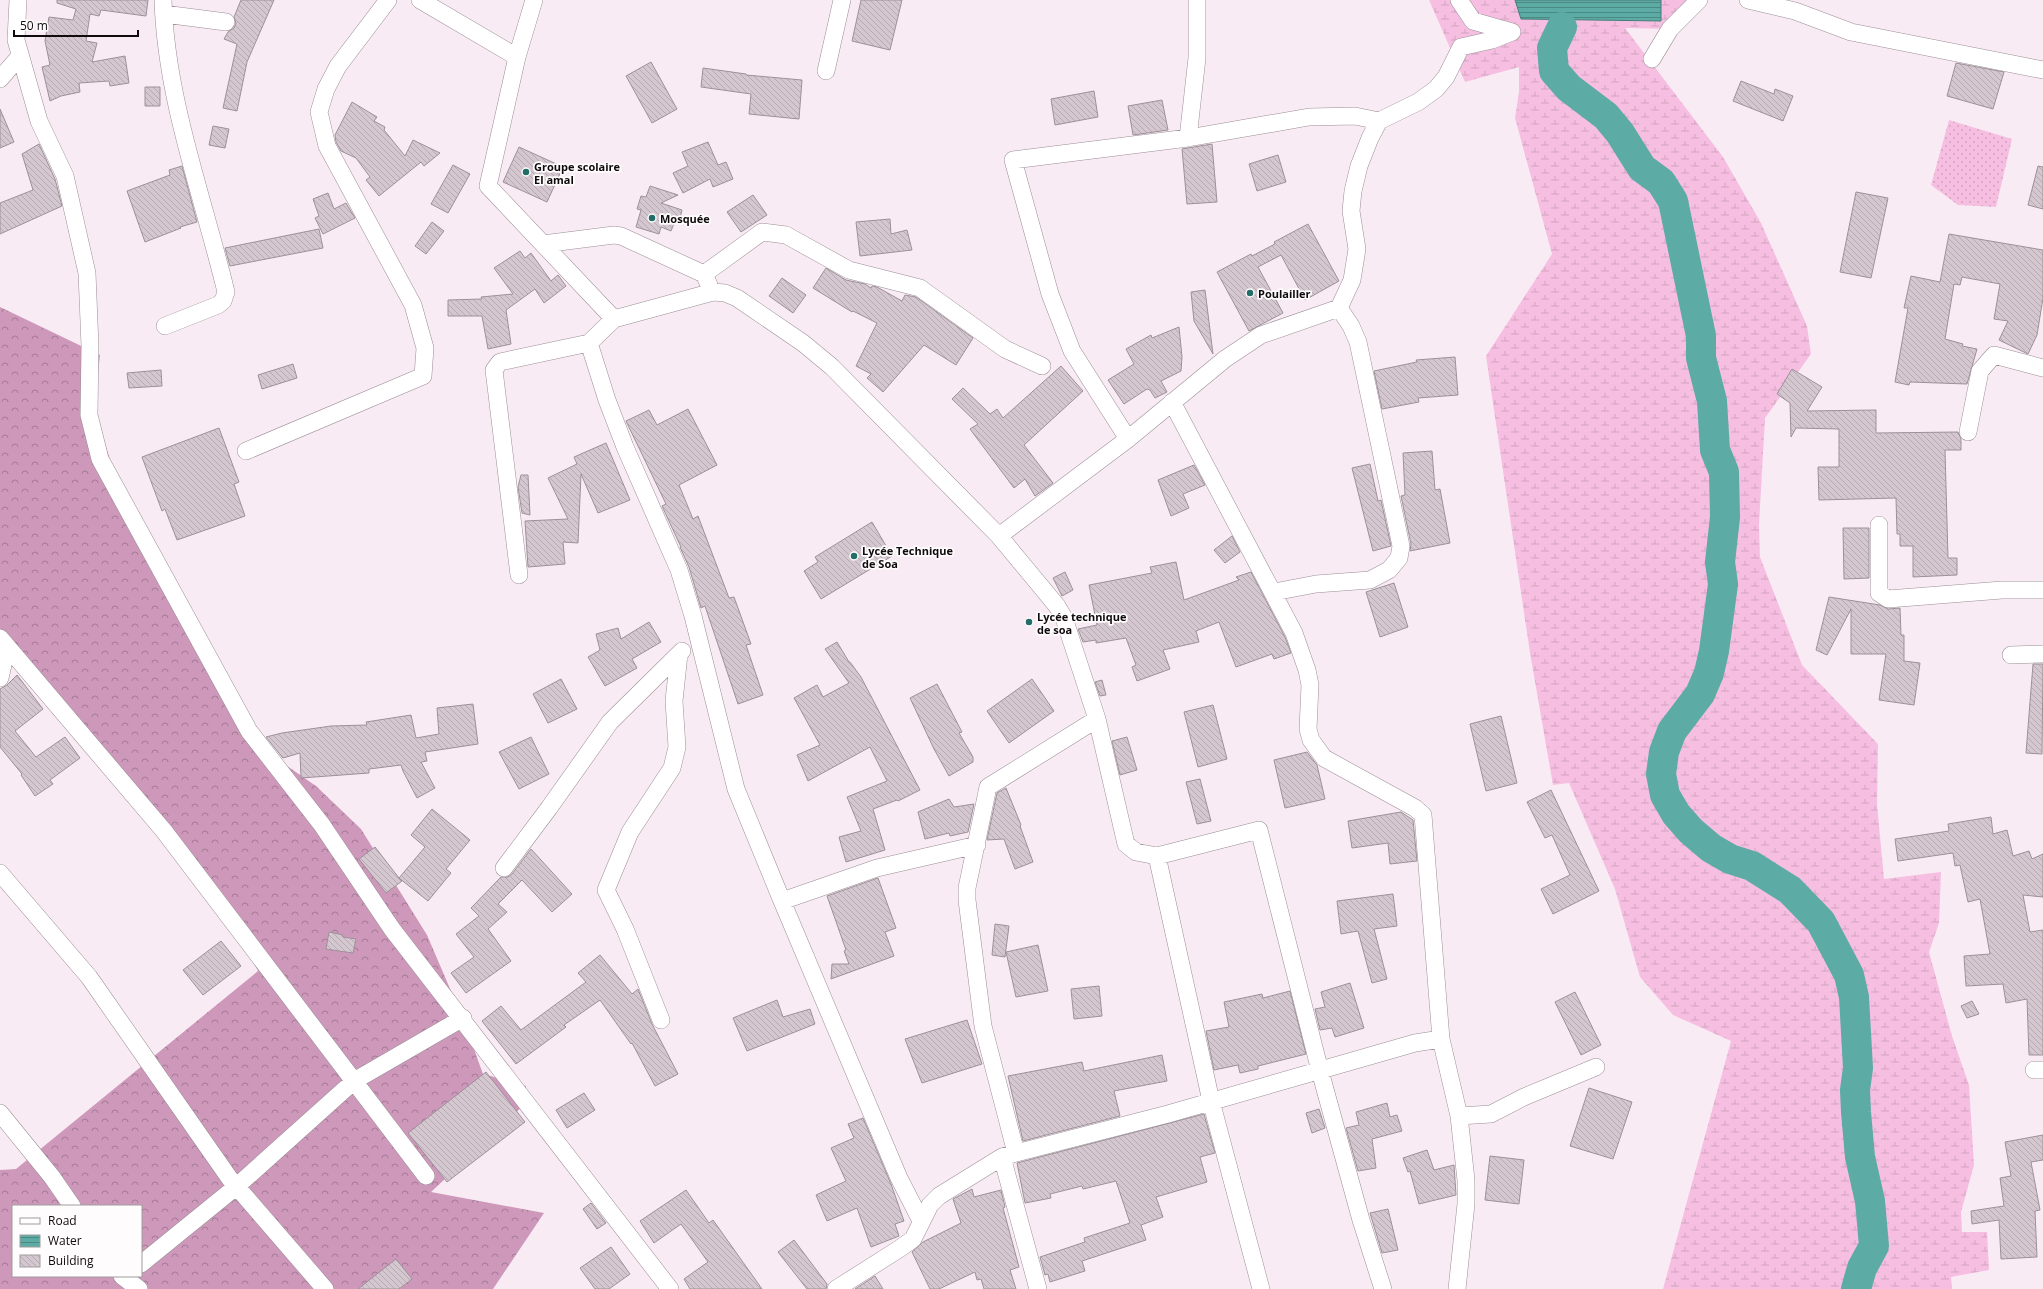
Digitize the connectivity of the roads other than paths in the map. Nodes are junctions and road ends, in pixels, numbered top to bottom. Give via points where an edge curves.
1 (18, 0) edge
2 (388, 0) edge
3 (420, 0) edge
4 (534, 0) edge
5 (842, 0) edge
6 (1197, 0) edge
7 (1459, 0) edge
8 (1699, 0) edge
9 (1748, 0) edge
10 (164, 7) edge
11 (226, 22) dead end
12 (20, 56) junction
13 (517, 57) junction
14 (1652, 59) dead end
15 (2043, 70) edge
16 (826, 71) dead end
17 (0, 79) edge
18 (1380, 121) junction
19 (1188, 138) junction
20 (543, 244) junction
21 (704, 274) junction
22 (713, 292) junction
23 (1339, 308) junction
24 (614, 319) junction
25 (165, 326) dead end
26 (589, 343) junction
27 (1042, 366) dead end
28 (2043, 368) edge
29 (1172, 402) junction
30 (1968, 432) dead end
31 (1128, 439) junction
32 (246, 451) dead end
33 (1879, 525) dead end
34 (999, 536) junction
35 (519, 576) dead end
36 (2043, 590) edge
37 (1274, 592) junction
38 (696, 637) junction
39 (3, 642) edge
40 (679, 654) junction
41 (2043, 654) edge
42 (2011, 655) dead end
43 (0, 678) edge
44 (1097, 719) junction
45 (977, 845) junction
46 (1157, 856) junction
47 (504, 868) dead end
48 (0, 873) edge
49 (782, 901) junction
50 (463, 1018) junction
51 (661, 1020) dead end
52 (1441, 1039) junction
53 (1596, 1067) dead end
54 (1320, 1071) junction
55 (354, 1081) junction
56 (1211, 1101) junction
57 (0, 1113) edge
58 (1459, 1116) junction
59 (1009, 1155) junction
60 (426, 1176) dead end
61 (237, 1186) junction
62 (71, 1205) edge
63 (921, 1221) junction
64 (142, 1263) edge
65 (124, 1277) edge
66 (139, 1289) edge
67 (325, 1289) edge
68 (670, 1289) edge
69 (836, 1289) edge
70 (1038, 1289) edge
71 (1261, 1289) edge
72 (1382, 1289) edge
73 (1457, 1289) edge

1 - 12 street via 16,40
2 - 32 street via 338,66 326,89 319,112 327,146 413,305 425,348 423,376
3 - 13 street
4 - 13 street
5 - 16 street
6 - 19 street via 1197,58
7 - 18 street via 1472,21 1512,32 1492,40 1461,47 1446,77 1436,89 1418,102
8 - 14 street via 1670,29
9 - 15 street via 1795,11 1851,32
10 - 11 street
10 - 25 street via 179,119 226,292 223,301 218,305
12 - 17 street
12 - 50 street via 39,121 65,176 87,273 89,415 100,459 249,731 322,826 392,929
13 - 20 street via 488,186
18 - 19 street via 1355,116 1309,117
18 - 23 street via 1359,166 1353,190 1351,211 1357,248 1352,280
19 - 31 street via 1013,160 1050,294 1072,351
20 - 21 street via 621,236
20 - 24 street
21 - 22 street
21 - 27 street via 762,232 786,235 849,270 920,288 1006,349
22 - 24 street
22 - 34 street via 725,293 736,298 803,343 832,367
23 - 29 street via 1261,335 1225,359
23 - 37 street via 1358,342 1401,546 1399,558 1389,570 1370,580 1316,584
24 - 26 street
26 - 35 street via 500,362 494,370
26 - 38 street via 625,447 679,570 693,616
28 - 30 street via 1994,355 1980,371
29 - 31 street
29 - 37 street
31 - 34 street
33 - 36 street via 1880,593 1888,599 2002,590
34 - 44 street via 1064,618
37 - 52 street via 1294,633 1307,670 1310,685 1308,729 1311,740 1324,758 1415,808 1423,815
38 - 40 street
38 - 49 street via 736,789
39 - 43 street
39 - 55 street via 164,831
40 - 47 street via 610,722
40 - 51 street via 674,702 677,747 672,768 630,832 606,890 625,929
41 - 42 street
44 - 45 street via 988,787
44 - 46 street via 1126,844 1136,852
45 - 49 street via 877,868
45 - 59 street via 968,888 971,939 983,1026
46 - 54 street via 1260,830
46 - 56 street
48 - 61 street via 89,977
49 - 63 street via 899,1178
50 - 55 street
50 - 68 street
52 - 54 street via 1415,1043
52 - 58 street
53 - 58 street via 1524,1097 1491,1114
54 - 56 street
54 - 72 street
55 - 60 street
55 - 61 street
56 - 59 street
56 - 71 street
57 - 62 street
58 - 73 street via 1466,1204
59 - 63 street via 938,1196
59 - 70 street
61 - 64 street
61 - 67 street
63 - 69 street via 913,1239
65 - 66 street

